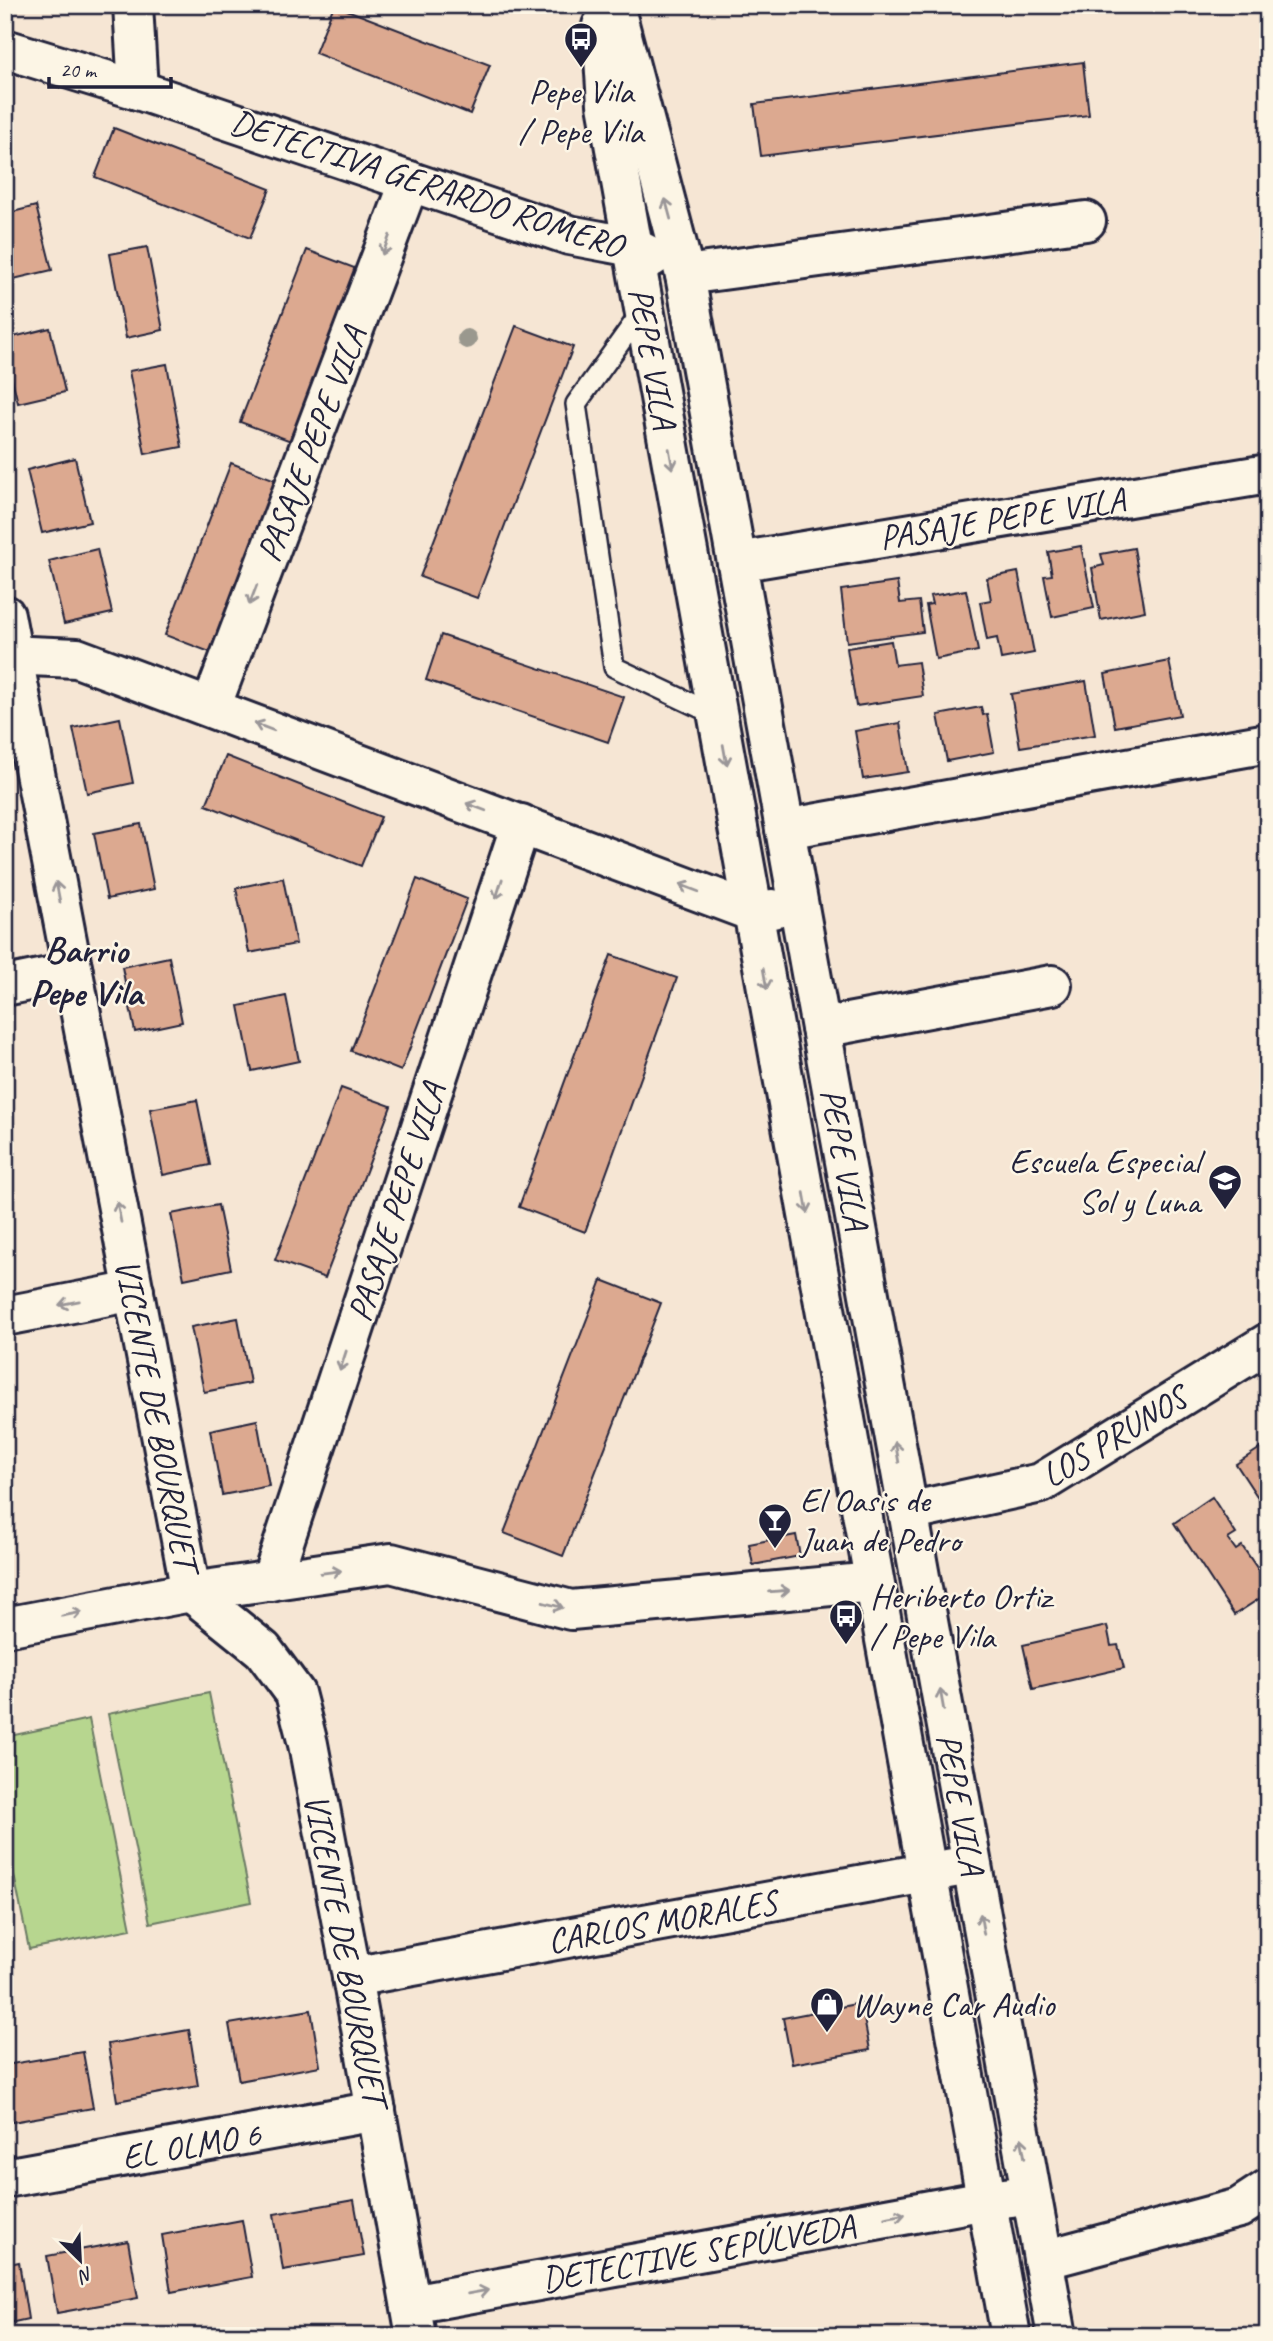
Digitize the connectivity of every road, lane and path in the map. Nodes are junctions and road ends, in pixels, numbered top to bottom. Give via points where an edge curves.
1 (133, 5) edge
2 (601, 5) edge
3 (614, 5) edge
4 (5, 49) edge
5 (138, 90) junction
6 (410, 181) junction
7 (1086, 221) dead end
8 (633, 247) junction
9 (685, 275) junction
10 (644, 309) junction
11 (1268, 474) edge
12 (737, 562) junction
13 (5, 615) edge
14 (747, 619) junction
15 (701, 626) junction
16 (9, 654) edge
17 (211, 707) junction
18 (718, 716) junction
19 (1268, 743) edge
20 (521, 824) junction
21 (785, 829) junction
22 (799, 904) junction
23 (753, 912) junction
24 (73, 972) junction
25 (1052, 985) dead end
26 (5, 986) edge
27 (821, 1028) junction
28 (134, 1291) junction
29 (5, 1316) edge
30 (1268, 1343) edge
31 (890, 1413) junction
32 (844, 1418) junction
33 (908, 1513) junction
34 (271, 1581) junction
35 (874, 1582) junction
36 (191, 1592) junction
37 (5, 1627) edge
38 (972, 1865) junction
39 (927, 1873) junction
40 (352, 1977) junction
41 (376, 2111) junction
42 (5, 2178) edge
43 (1268, 2189) edge
44 (1031, 2195) junction
45 (986, 2200) junction
46 (1043, 2260) junction
47 (414, 2320) edge
48 (1011, 2336) edge
49 (1056, 2336) edge

1 - 5 street
2 - 8 street, PEPE VILA via 607,104
9 -> 3 street, PEPE VILA
4 - 5 street, DETECTIVA GERARDO ROMERO
5 - 6 street, DETECTIVA GERARDO ROMERO
6 - 8 street, DETECTIVA GERARDO ROMERO via 569,235
6 -> 17 street, PASAJE PEPE VILA
7 - 9 street
8 - 9 street, DETECTIVA GERARDO ROMERO
8 - 10 street, PEPE VILA
9 - 12 street, PEPE VILA
10 -> 15 street, PEPE VILA
10 - 18 lane via 576,404 614,667
11 - 12 street, PASAJE PEPE VILA
12 - 14 street, PEPE VILA
13 - 16 street, VICENTE DE BOURQUET
14 - 15 street
14 - 21 street, PEPE VILA
15 - 18 street, PEPE VILA
16 - 17 street via 77,658
24 -> 16 street, VICENTE DE BOURQUET
20 -> 17 street
18 -> 23 street, PEPE VILA
19 - 21 street
23 -> 20 street
20 -> 34 street, PASAJE PEPE VILA
21 - 22 street, PEPE VILA
22 - 23 street
22 - 27 street, PEPE VILA
23 -> 32 street, PEPE VILA
24 - 26 street
28 -> 24 street, VICENTE DE BOURQUET
25 - 27 street
27 - 31 street, PEPE VILA
28 -> 29 street
28 - 36 street, VICENTE DE BOURQUET
30 - 33 street, LOS PRUNOS via 1041,1483
31 - 32 street
33 -> 31 street, PEPE VILA
32 - 35 street, PEPE VILA
38 -> 33 street, PEPE VILA
34 -> 35 street via 391,1563 571,1610
34 - 36 street
35 - 39 street, PEPE VILA
37 -> 36 street
36 - 40 street, VICENTE DE BOURQUET via 263,1650 295,1693
38 - 39 street, CARLOS MORALES
44 -> 38 street, PEPE VILA
39 - 40 street, CARLOS MORALES
39 - 45 street, PEPE VILA
40 - 41 street, VICENTE DE BOURQUET
41 - 42 street, EL OLMO 6
41 - 47 street, VICENTE DE BOURQUET
43 - 46 street via 1238,2208
44 - 45 street
44 - 46 street, PEPE VILA
47 -> 45 street, DETECTIVE SEPÚLVEDA
45 - 48 street, PEPE VILA
46 - 49 street, PEPE VILA

